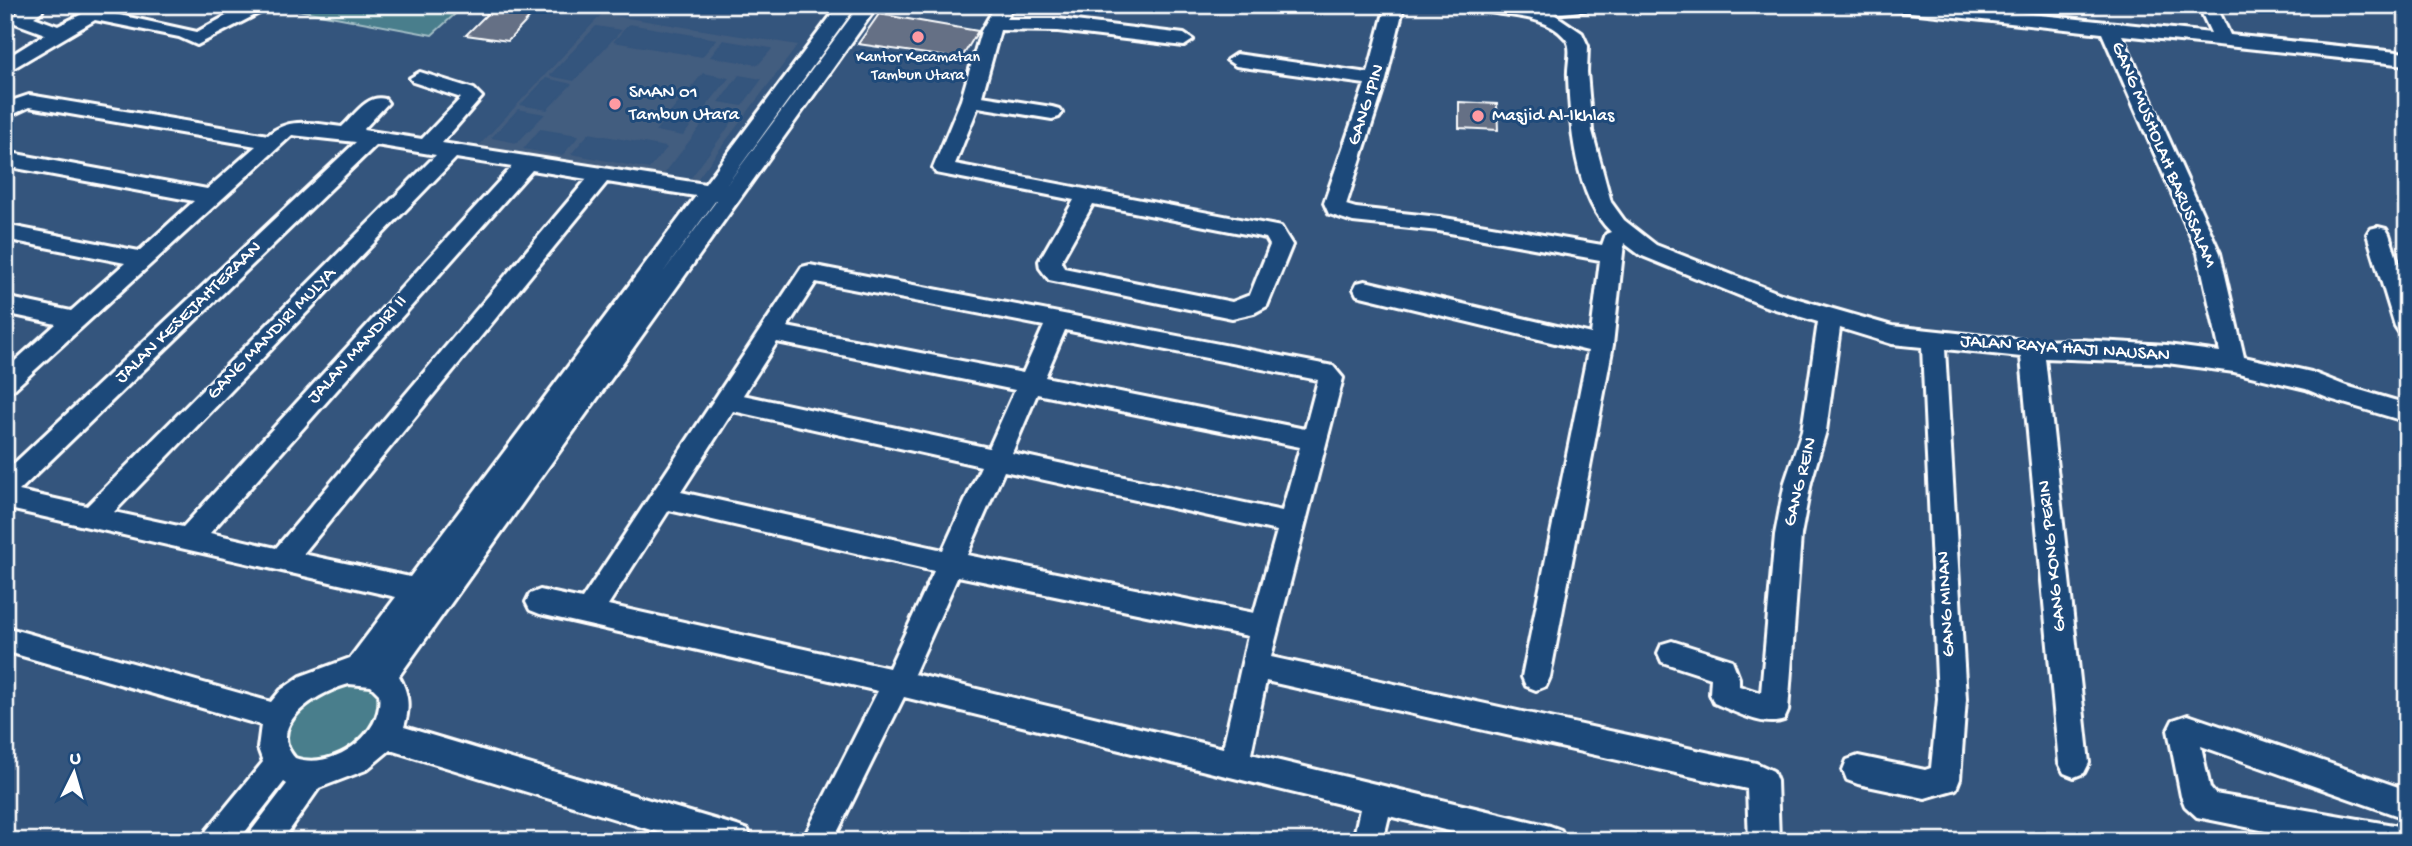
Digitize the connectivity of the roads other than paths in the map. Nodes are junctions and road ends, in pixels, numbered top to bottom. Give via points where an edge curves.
1 (33, 5) edge
2 (848, 5) edge
3 (869, 5) edge
4 (1005, 5) edge
5 (1395, 5) edge
6 (1483, 5) edge
7 (1590, 5) edge
8 (1891, 5) edge
9 (2207, 5) edge
10 (1898, 6) edge
11 (255, 8) dead end
12 (1548, 10) edge
13 (994, 24) junction
14 (2110, 29) junction
15 (60, 33) junction
16 (2222, 39) junction
17 (1184, 40) dead end
18 (2407, 59) edge
19 (10, 60) edge
20 (1236, 60) dead end
21 (420, 78) dead end
22 (1376, 80) junction
23 (971, 100) junction
24 (378, 103) dead end
25 (5, 112) edge
26 (1052, 113) dead end
27 (347, 134) junction
28 (372, 138) junction
29 (270, 142) junction
30 (427, 147) junction
31 (451, 151) junction
32 (5, 159) edge
33 (527, 163) junction
34 (602, 174) junction
35 (720, 193) junction
36 (211, 197) junction
37 (1086, 197) junction
38 (1616, 225) junction
39 (5, 232) edge
40 (2378, 234) dead end
41 (1612, 254) junction
42 (143, 259) junction
43 (1365, 289) dead end
44 (5, 305) edge
45 (1830, 318) junction
46 (74, 320) junction
47 (1058, 321) junction
48 (2407, 326) edge
49 (770, 332) junction
50 (1933, 340) junction
51 (1601, 345) junction
52 (2032, 350) junction
53 (2234, 363) junction
54 (5, 384) edge
55 (1029, 384) junction
56 (579, 385) junction
57 (726, 400) junction
58 (2407, 413) edge
59 (1314, 440) junction
60 (996, 458) junction
61 (5, 488) edge
62 (5, 498) edge
63 (662, 498) junction
64 (93, 516) junction
65 (1292, 524) junction
66 (189, 538) junction
67 (282, 560) junction
68 (948, 562) junction
69 (415, 590) junction
70 (540, 602) dead end
71 (588, 613) junction
72 (1264, 627) junction
73 (5, 639) edge
74 (1672, 653) dead end
75 (1256, 666) junction
76 (369, 674) junction
77 (1536, 677) dead end
78 (897, 682) junction
79 (279, 718) junction
80 (384, 734) junction
81 (2074, 762) dead end
82 (280, 764) junction
83 (1234, 764) junction
84 (1858, 771) dead end
85 (311, 775) junction
86 (1377, 799) junction
87 (2407, 805) edge
88 (218, 841) edge
89 (263, 841) edge
90 (737, 841) edge
91 (817, 841) edge
92 (1368, 841) edge
93 (1550, 841) edge
94 (1764, 841) edge
95 (2399, 841) edge

1 - 15 street via 36,7 21,19
2 - 35 street
3 - 35 street
4 - 13 street
5 - 22 street, GANG IPIN
6 - 12 street, JALAN RAYA HAJI NAUSAN
7 - 12 street
8 - 10 street
9 - 16 street
10 - 14 street
11 - 15 street via 197,39 92,13
12 - 38 street, JALAN RAYA HAJI NAUSAN via 1579,46 1577,72 1587,161 1601,204
13 - 17 street via 1058,25
13 - 23 street
14 - 16 street
14 - 53 street, GANG MUSHOLAH BARUSSALAM via 2209,253
15 - 19 street
16 - 18 street
20 - 22 street
21 - 30 street via 472,97
22 - 41 street, GANG IPIN via 1335,203 1337,209
23 - 26 street
23 - 37 street via 943,168
24 - 27 street
25 - 29 street via 29,101
27 - 28 street
27 - 29 street via 296,128 283,131
28 - 30 street
28 - 61 street, JALAN KESEJAHTERAAN
29 - 36 street
30 - 31 street
31 - 33 street
31 - 64 street, GANG MANDIRI MULYA
32 - 36 street
33 - 34 street
33 - 66 street, JALAN MANDIRI II
34 - 35 street
34 - 67 street
35 - 56 street
36 - 42 street
37 - 37 street via 1273,232 1281,245 1259,300 1232,310 1057,274 1050,261
38 - 41 street
38 - 45 street, JALAN RAYA HAJI NAUSAN via 1648,250 1742,289
39 - 42 street
40 - 48 street
41 - 51 street
42 - 46 street
43 - 51 street
44 - 46 street
45 - 50 street, JALAN RAYA HAJI NAUSAN via 1892,335
45 - 74 street, GANG REIN via 1814,431 1788,535 1774,711 1724,694 1722,669
46 - 54 street
47 - 49 street via 812,272
47 - 55 street
47 - 59 street via 1325,372 1331,378
49 - 55 street
49 - 57 street
50 - 52 street, JALAN RAYA HAJI NAUSAN
50 - 84 street, GANG MINAN via 1952,699 1945,779 1925,784
51 - 77 street
52 - 53 street, JALAN RAYA HAJI NAUSAN via 2167,354
52 - 81 street, GANG KONG PERIN
53 - 58 street, JALAN RAYA HAJI NAUSAN via 2311,381
55 - 59 street
55 - 60 street
56 - 69 street
56 - 76 street
57 - 60 street
57 - 63 street
59 - 65 street
60 - 65 street
60 - 68 street
62 - 64 street
63 - 68 street
63 - 71 street
64 - 66 street
65 - 72 street
66 - 67 street
67 - 69 street
68 - 72 street
68 - 78 street
69 - 76 street
70 - 71 street
71 - 78 street
72 - 75 street
73 - 79 street
75 - 83 street
75 - 94 street via 1756,777 1762,781
76 - 79 street via 329,676 290,700
76 - 80 street via 391,687 395,701
78 - 83 street
78 - 91 street
79 - 82 street via 272,751
80 - 85 street via 352,763
80 - 90 street
82 - 85 street via 293,773
82 - 88 street
83 - 86 street
85 - 89 street
86 - 92 street
86 - 93 street
87 - 95 street via 2189,728 2183,730 2196,796 2208,807

